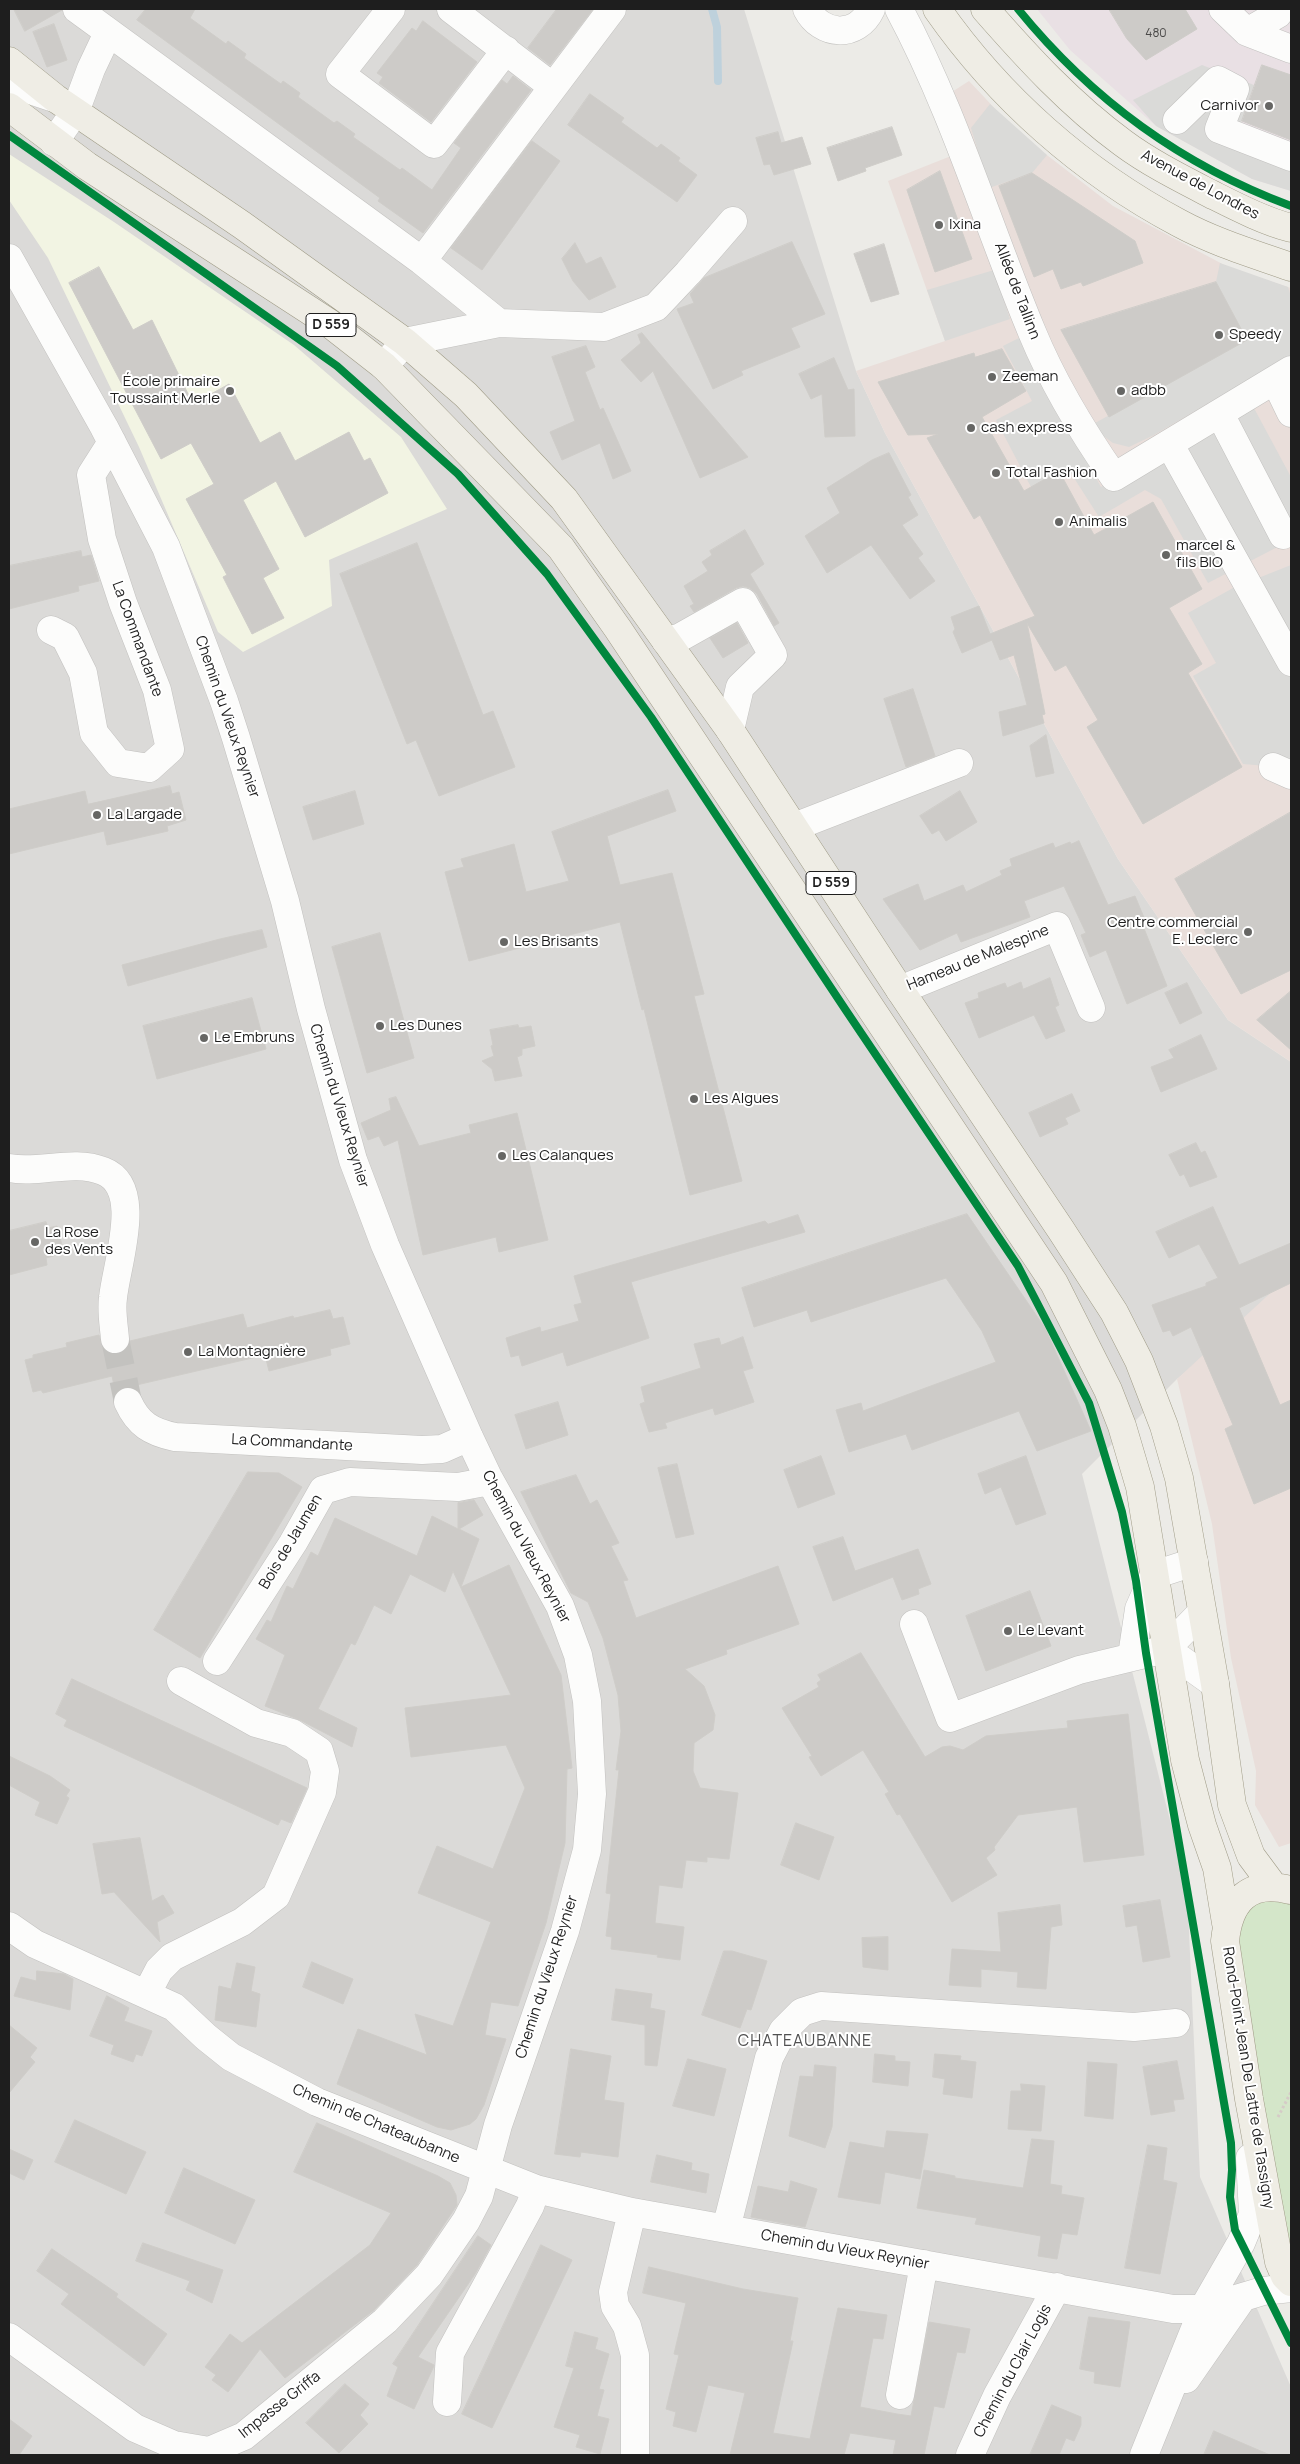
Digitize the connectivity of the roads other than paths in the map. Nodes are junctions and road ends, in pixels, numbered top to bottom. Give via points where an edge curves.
1 (77, 9) edge
2 (391, 9) edge
3 (451, 9) edge
4 (612, 9) edge
5 (807, 9) edge
6 (899, 9) edge
7 (937, 9) edge
8 (984, 9) edge
9 (1223, 9) edge
10 (1278, 14) dead end
11 (865, 16) edge
12 (1247, 32) junction
13 (108, 33) junction
14 (913, 35) junction
15 (1291, 49) edge
16 (506, 50) junction
17 (9, 61) edge
18 (9, 83) edge
19 (553, 87) junction
20 (65, 105) junction
21 (9, 107) edge
22 (1177, 120) dead end
23 (54, 142) junction
24 (1291, 157) edge
25 (733, 222) dead end
26 (1291, 228) edge
27 (9, 258) edge
28 (422, 261) junction
29 (1291, 267) edge
30 (499, 323) junction
31 (405, 342) junction
32 (384, 366) junction
33 (1283, 375) edge
34 (1291, 413) edge
35 (1220, 414) junction
36 (112, 442) junction
37 (1170, 445) junction
38 (1283, 535) dead end
39 (51, 630) dead end
40 (666, 641) junction
41 (1288, 662) edge
42 (730, 730) junction
43 (959, 764) dead end
44 (794, 827) junction
45 (900, 990) junction
46 (1091, 1008) dead end
47 (9, 1168) edge
48 (115, 1339) tunnel mouth
49 (128, 1402) tunnel mouth
50 (469, 1437) junction
51 (490, 1481) junction
52 (1194, 1562) junction
53 (1154, 1575) junction
54 (1202, 1612) junction
55 (914, 1624) dead end
56 (1166, 1649) junction
57 (1132, 1656) junction
58 (217, 1661) dead end
59 (181, 1681) dead end
60 (1215, 1684) junction
61 (1283, 1889) edge
62 (1226, 1923) junction
63 (9, 1926) edge
64 (147, 1993) junction
65 (1176, 2023) dead end
66 (1249, 2099) junction
67 (487, 2170) junction
68 (536, 2189) junction
69 (632, 2212) junction
70 (726, 2229) junction
71 (924, 2264) junction
72 (1291, 2282) edge
73 (1057, 2287) junction
74 (1291, 2288) edge
75 (1244, 2297) junction
76 (1203, 2309) junction
77 (9, 2337) edge
78 (900, 2395) dead end
79 (447, 2402) dead end
80 (1158, 2420) junction
81 (635, 2455) edge
82 (970, 2455) edge
83 (1144, 2455) edge

1 - 13 street
2 - 16 street via 340,74 434,144
3 - 16 street
4 - 19 street
5 - 11 street via 812,18 829,30 840,31
6 - 14 street, Allée de Tallinn
7 - 29 main road via 1006,94 1069,151 1126,192 1180,224
8 - 26 main road, Avenue de Londres via 1041,73 1124,144 1217,197
9 - 12 street
10 - 12 street
11 - 14 street
12 - 15 street
13 - 20 street via 91,69
13 - 28 street
14 - 37 street, Allée de Tallinn via 961,147 1032,333 1078,424 1114,477
16 - 19 street
17 - 20 main road, D 559
18 - 20 street
19 - 28 street
20 - 23 street
20 - 31 main road, D 559 via 242,225
21 - 23 main road, D 559
22 - 24 street via 1218,80 1235,89 1220,129
23 - 32 main road, D 559 via 330,323
25 - 30 street via 656,307 604,327
27 - 36 street, Chemin du Vieux Reynier
28 - 30 street
30 - 31 street
31 - 32 street
31 - 40 main road, D 559 via 489,416 564,499
32 - 53 main road, D 559 via 561,548 1054,1283 1108,1390 1122,1426 1140,1487
33 - 34 street
33 - 35 street
35 - 37 street
35 - 38 street
36 - 39 street, La Commandante via 91,474 102,539 122,603 158,690 170,749 149,768 118,763 94,733 83,673 65,636
36 - 50 street, Chemin du Vieux Reynier via 166,547 224,701 285,900 353,1160 385,1245
37 - 41 street
40 - 42 main road, D 559
40 - 42 street via 679,638 743,602 773,655 740,687
42 - 44 main road, D 559
43 - 44 street
44 - 45 main road, D 559
45 - 46 street, Hameau de Malespine via 1057,926
45 - 52 main road, D 559 via 1061,1230 1114,1312 1135,1352 1164,1426 1179,1478
47 - 48 street via 82,1166 104,1171 124,1192 124,1237 112,1300
49 - 50 street, La Commandante via 144,1426 158,1434 175,1437 422,1450 442,1449
50 - 51 street, Chemin du Vieux Reynier
51 - 58 street, Bois de Jaumen via 458,1487 350,1482 323,1490
51 - 67 street, Chemin du Vieux Reynier via 560,1606 578,1655 587,1701 592,1794 587,1850 566,1931 498,2125
52 - 53 street
52 - 54 main road, D 559
53 - 56 main road, D 559
53 - 57 street via 1139,1609
54 - 56 street
54 - 60 main road, D 559
55 - 57 street via 950,1718 1079,1670
56 - 57 street
56 - 60 street
56 - 62 main road, D 559 via 1185,1760 1217,1868
59 - 64 street via 256,1723 292,1733 319,1751 325,1772 322,1792 276,1896 242,1922 172,1957 159,1970
60 - 61 main road, D 559 via 1232,1805 1251,1856
61 - 62 main road, Rond-Point Jean De Lattre de Tassigny via 1259,1888 1243,1896
62 - 66 main road, Rond-Point Jean De Lattre de Tassigny via 1224,1942
63 - 64 street, Chemin de Chateaubanne via 36,1944
64 - 67 street, Chemin de Chateaubanne via 174,2007 231,2057 271,2079 317,2102
65 - 70 street via 1134,2027 849,2006 821,2006 802,2012 783,2031 768,2058
66 - 72 main road, Rond-Point Jean De Lattre de Tassigny via 1279,2262
66 - 76 street via 1246,2124 1253,2214 1242,2243
67 - 68 street, Chemin du Vieux Reynier
67 - 77 street, Impasse Griffa via 479,2196 466,2221 429,2274 385,2321 244,2436 210,2451 174,2445 135,2428
68 - 69 street, Chemin du Vieux Reynier
68 - 79 street via 530,2206 450,2353
69 - 70 street, Chemin du Vieux Reynier
69 - 81 street via 613,2292 615,2306 627,2326 635,2355
70 - 71 street, Chemin du Vieux Reynier
71 - 73 street, Chemin du Vieux Reynier
71 - 78 street
73 - 76 street, Chemin du Vieux Reynier via 1173,2309
73 - 82 street, Chemin du Clair Logis via 996,2396
74 - 75 street, Chemin du Vieux Reynier
75 - 76 street, Chemin du Vieux Reynier
75 - 80 street
76 - 80 street
80 - 83 street

